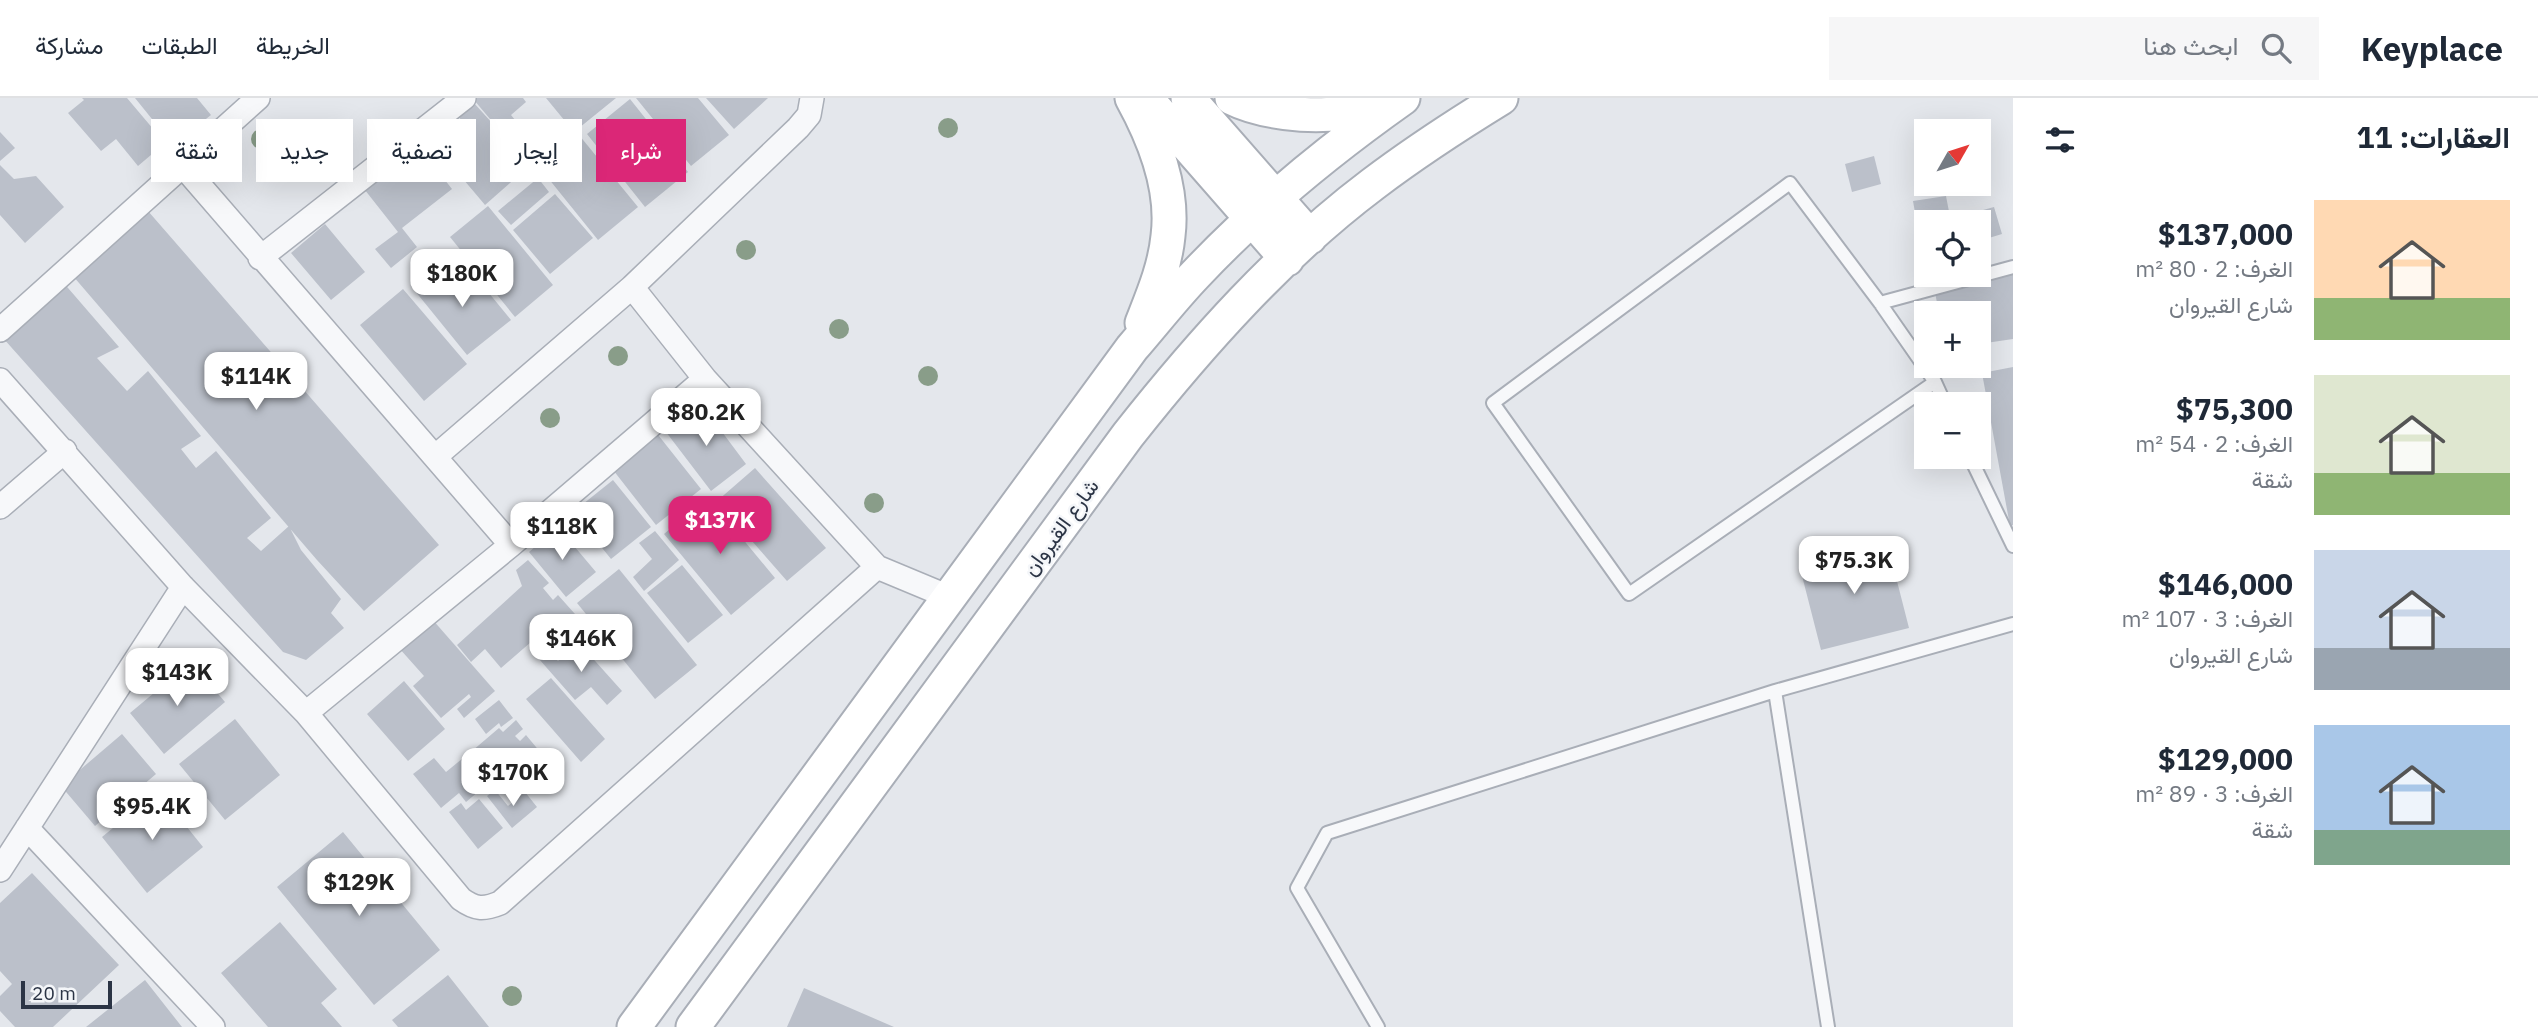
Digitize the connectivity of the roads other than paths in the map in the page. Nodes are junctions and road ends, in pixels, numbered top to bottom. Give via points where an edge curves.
1 (258, 98) edge
2 (812, 98) edge
3 (1132, 98) edge
4 (1146, 98) edge
5 (1188, 98) edge
6 (1231, 98) edge
7 (1401, 98) edge
8 (1501, 98) edge
9 (453, 101) edge
10 (235, 119) edge
11 (165, 182) edge
12 (196, 182) edge
13 (1263, 208) junction
14 (1298, 248) junction
15 (260, 258) junction
16 (2013, 267) edge
17 (632, 287) junction
18 (1880, 303) junction
19 (0, 330) edge
20 (1132, 348) junction
21 (705, 379) junction
22 (0, 380) edge
23 (1934, 382) junction
24 (1939, 392) edge
25 (65, 451) junction
26 (436, 456) junction
27 (1976, 469) edge
28 (0, 508) edge
29 (511, 545) junction
30 (2013, 546) edge
31 (877, 567) junction
32 (183, 587) junction
33 (949, 597) junction
34 (2013, 624) edge
35 (1776, 691) junction
36 (306, 713) junction
37 (27, 828) junction
38 (0, 870) edge
39 (213, 1027) edge
40 (634, 1027) edge
41 (694, 1027) edge
42 (1378, 1027) edge
43 (1828, 1027) edge

1 - 10 street
2 - 17 street via 809,115 798,128
3 - 20 main road via 1165,180 1168,234 1158,283
4 - 13 main road
5 - 13 main road
6 - 7 main road via 1289,113 1340,113
7 - 13 main road via 1340,142
8 - 14 main road, شارع القيروان via 1381,177
9 - 15 street
11 - 19 street
12 - 15 street
13 - 14 main road
13 - 20 main road via 1194,276
14 - 41 main road, شارع القيروان via 1176,376 1128,435
15 - 26 street
16 - 18 lane
17 - 21 street
17 - 26 street
18 - 23 lane
18 - 23 lane via 1790,183 1493,403 1629,594
20 - 33 main road
21 - 29 street
21 - 31 street
22 - 25 street
23 - 24 lane
25 - 28 street
25 - 32 street
26 - 29 street
27 - 30 lane
29 - 36 street
31 - 33 street
31 - 36 street via 500,903 485,909 461,899
32 - 36 street
32 - 37 street
33 - 40 main road
34 - 35 lane
35 - 42 lane via 1327,833 1297,888
35 - 43 lane
37 - 38 street
37 - 39 street

